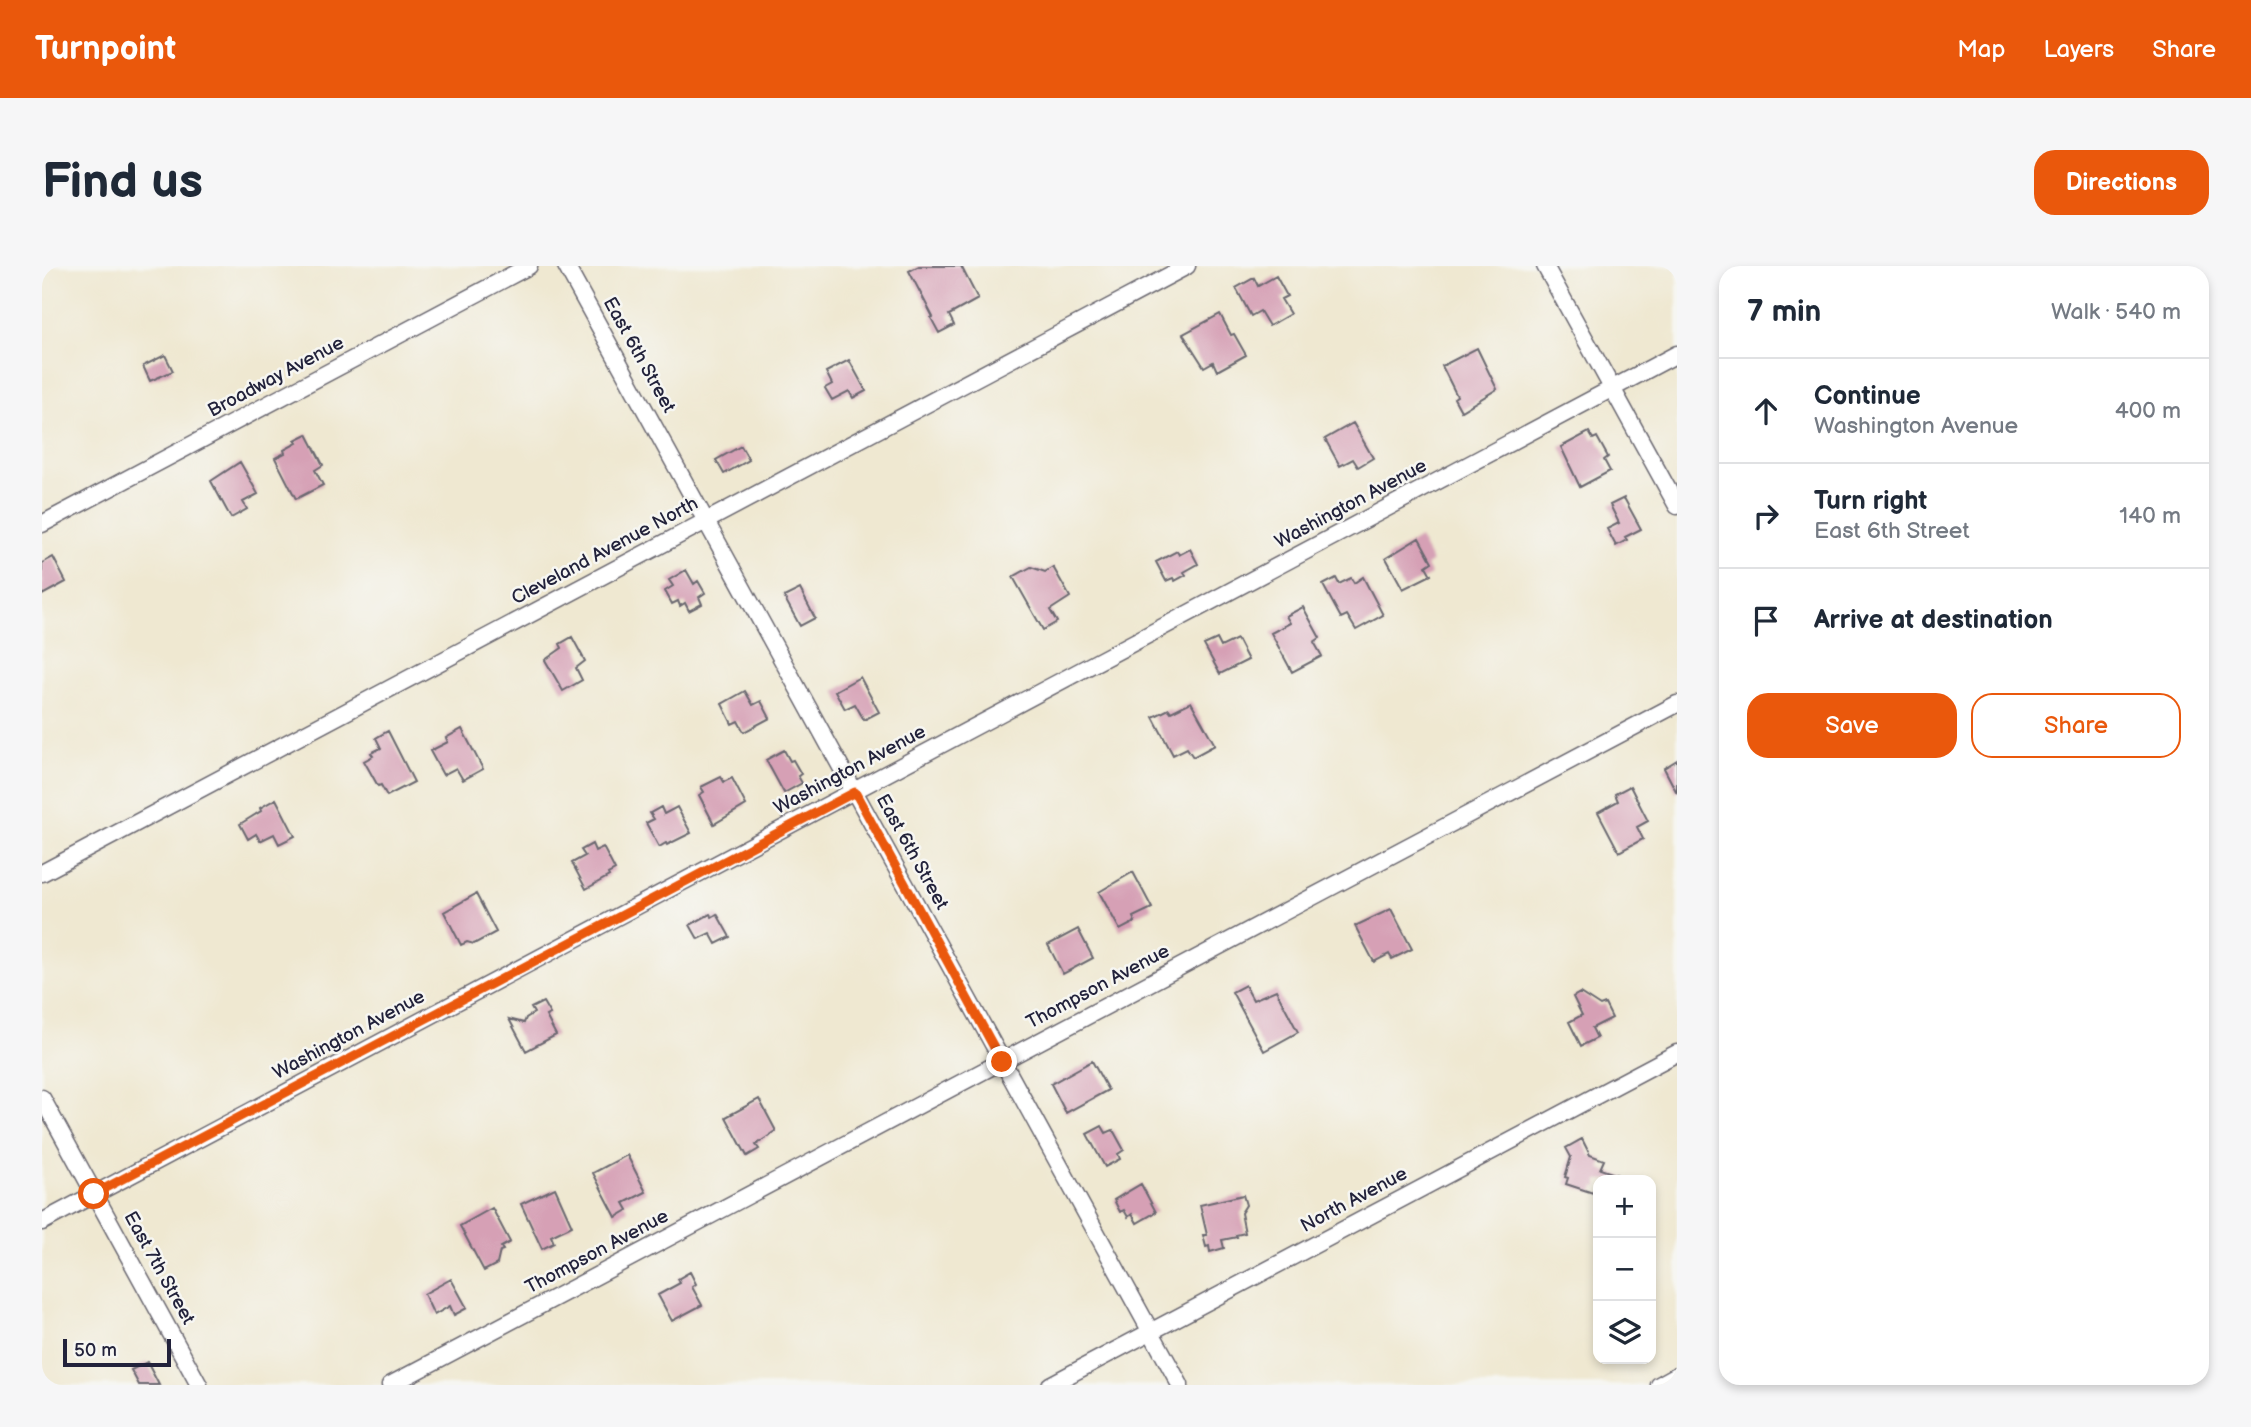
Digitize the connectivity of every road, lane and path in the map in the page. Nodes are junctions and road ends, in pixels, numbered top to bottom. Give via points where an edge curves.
1 (529, 266) edge
2 (566, 266) edge
3 (1187, 266) edge
4 (1545, 266) edge
5 (1677, 354) edge
6 (1612, 388) junction
7 (1677, 506) edge
8 (707, 521) junction
9 (42, 524) edge
10 (1677, 704) edge
11 (855, 792) junction
12 (42, 873) edge
13 (1677, 1053) edge
14 (1002, 1062) junction
15 (42, 1098) edge
16 (94, 1194) junction
17 (42, 1222) edge
18 (1151, 1332) junction
19 (1677, 1375) edge
20 (199, 1385) edge
21 (390, 1385) edge
22 (1050, 1385) edge
23 (1180, 1385) edge
24 (1659, 1385) edge

1 - 9 street, Broadway Avenue
2 - 8 street, East 6th Street
3 - 8 street, Cleveland Avenue North
4 - 6 street
5 - 6 street, Washington Avenue
6 - 7 street
6 - 11 street, Washington Avenue
8 - 11 street, East 6th Street
8 - 12 street, Cleveland Avenue North
10 - 14 street, Thompson Avenue
11 - 14 street, East 6th Street
11 - 16 street, Washington Avenue
13 - 18 street, North Avenue
14 - 18 street, East 6th Street
14 - 21 street, Thompson Avenue
15 - 16 street, East 7th Street
16 - 17 street, Washington Avenue
16 - 20 street, East 7th Street
18 - 22 street, North Avenue
18 - 23 street, East 6th Street
19 - 24 street

